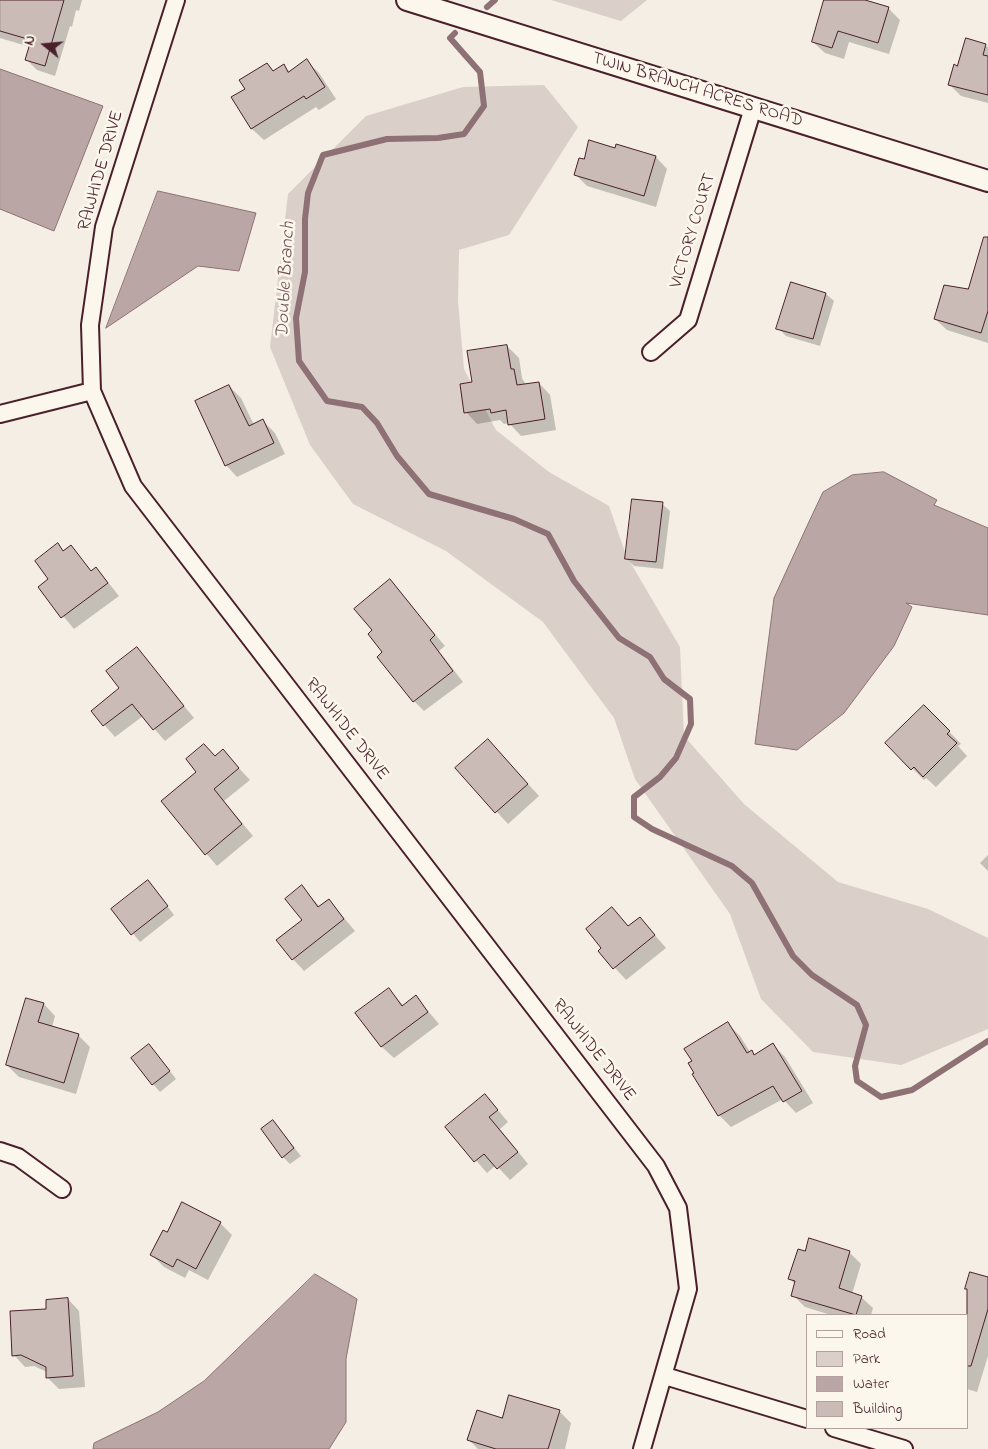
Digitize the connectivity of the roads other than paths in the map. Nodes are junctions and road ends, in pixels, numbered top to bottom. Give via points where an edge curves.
1 (176, 0) edge
2 (407, 0) edge
3 (753, 108) junction
4 (988, 181) edge
5 (651, 352) dead end
6 (92, 391) junction
7 (0, 414) edge
8 (0, 1151) edge
9 (62, 1189) dead end
10 (665, 1376) junction
11 (806, 1419) edge
12 (837, 1429) edge
13 (642, 1449) edge
14 (904, 1449) edge

1 - 6 street, RAWHIDE DRIVE via 104,227 90,325
2 - 3 street, TWIN BRANCH ACRES ROAD
3 - 4 street, TWIN BRANCH ACRES ROAD
3 - 5 street, VICTORY COURT via 688,320
6 - 7 street
6 - 10 street, RAWHIDE DRIVE via 133,486 656,1166 678,1208 688,1289
8 - 9 street via 18,1157
10 - 11 street
10 - 13 street, RAWHIDE DRIVE
12 - 14 street

